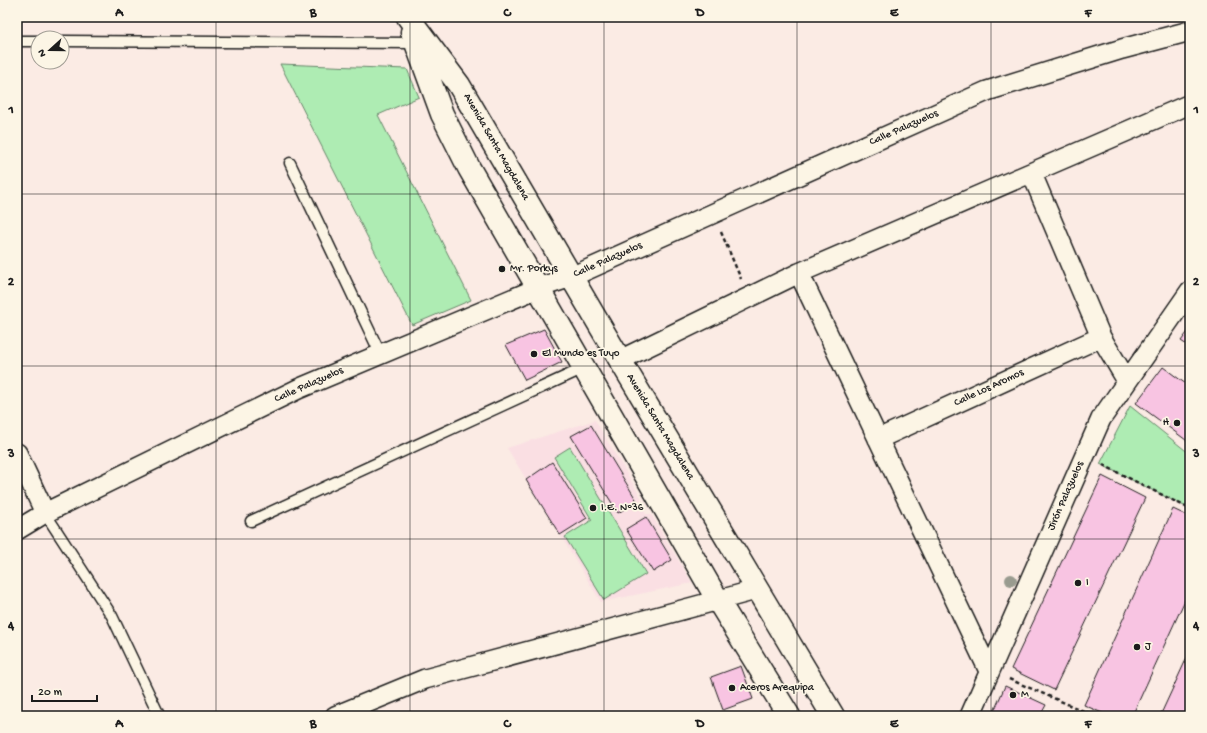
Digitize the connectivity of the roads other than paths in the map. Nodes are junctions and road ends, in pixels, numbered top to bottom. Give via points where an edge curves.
1 (408, 17) edge
2 (1190, 31) edge
3 (17, 41) edge
4 (30, 41) edge
5 (70, 41) edge
6 (415, 43) junction
7 (1190, 104) edge
8 (290, 163) dead end
9 (1032, 174) junction
10 (799, 273) junction
11 (571, 277) junction
12 (538, 288) junction
13 (1190, 291) edge
14 (1100, 337) junction
15 (380, 353) junction
16 (620, 360) junction
17 (584, 368) junction
18 (1127, 381) junction
19 (878, 440) junction
20 (17, 453) edge
21 (45, 514) junction
22 (251, 521) dead end
23 (17, 530) edge
24 (756, 590) junction
25 (717, 599) junction
26 (989, 671) junction
27 (159, 714) dead end
28 (335, 716) edge
29 (789, 716) edge
30 (833, 716) edge
31 (970, 716) edge

1 - 6 main road, Avenida Santa Magdalena
1 - 11 main road, Avenida Santa Magdalena via 459,85
2 - 11 street, Calle Palazuelos via 1122,49 987,91
3 - 4 lane
5 - 6 lane
6 - 12 main road, Avenida Santa Magdalena via 445,121
7 - 9 street
8 - 15 lane
9 - 10 street
9 - 14 street
10 - 16 street
10 - 19 street
11 - 12 street, Calle Palazuelos
11 - 16 main road, Avenida Santa Magdalena
12 - 15 street, Calle Palazuelos
12 - 17 main road, Avenida Santa Magdalena
13 - 18 street, Jirón Palazuelos
14 - 18 street
14 - 19 street, Calle Los Aromos
15 - 21 street, Calle Palazuelos via 229,422
16 - 24 main road, Avenida Santa Magdalena
17 - 22 lane
17 - 25 main road, Avenida Santa Magdalena
18 - 26 street, Jirón Palazuelos via 1100,419
19 - 26 street
20 - 21 street
21 - 23 street, Calle Palazuelos
21 - 27 lane via 112,616
24 - 25 street
24 - 30 main road, Avenida Santa Magdalena
25 - 28 street via 425,679
25 - 29 main road, Avenida Santa Magdalena
26 - 31 street, Jirón Palazuelos

